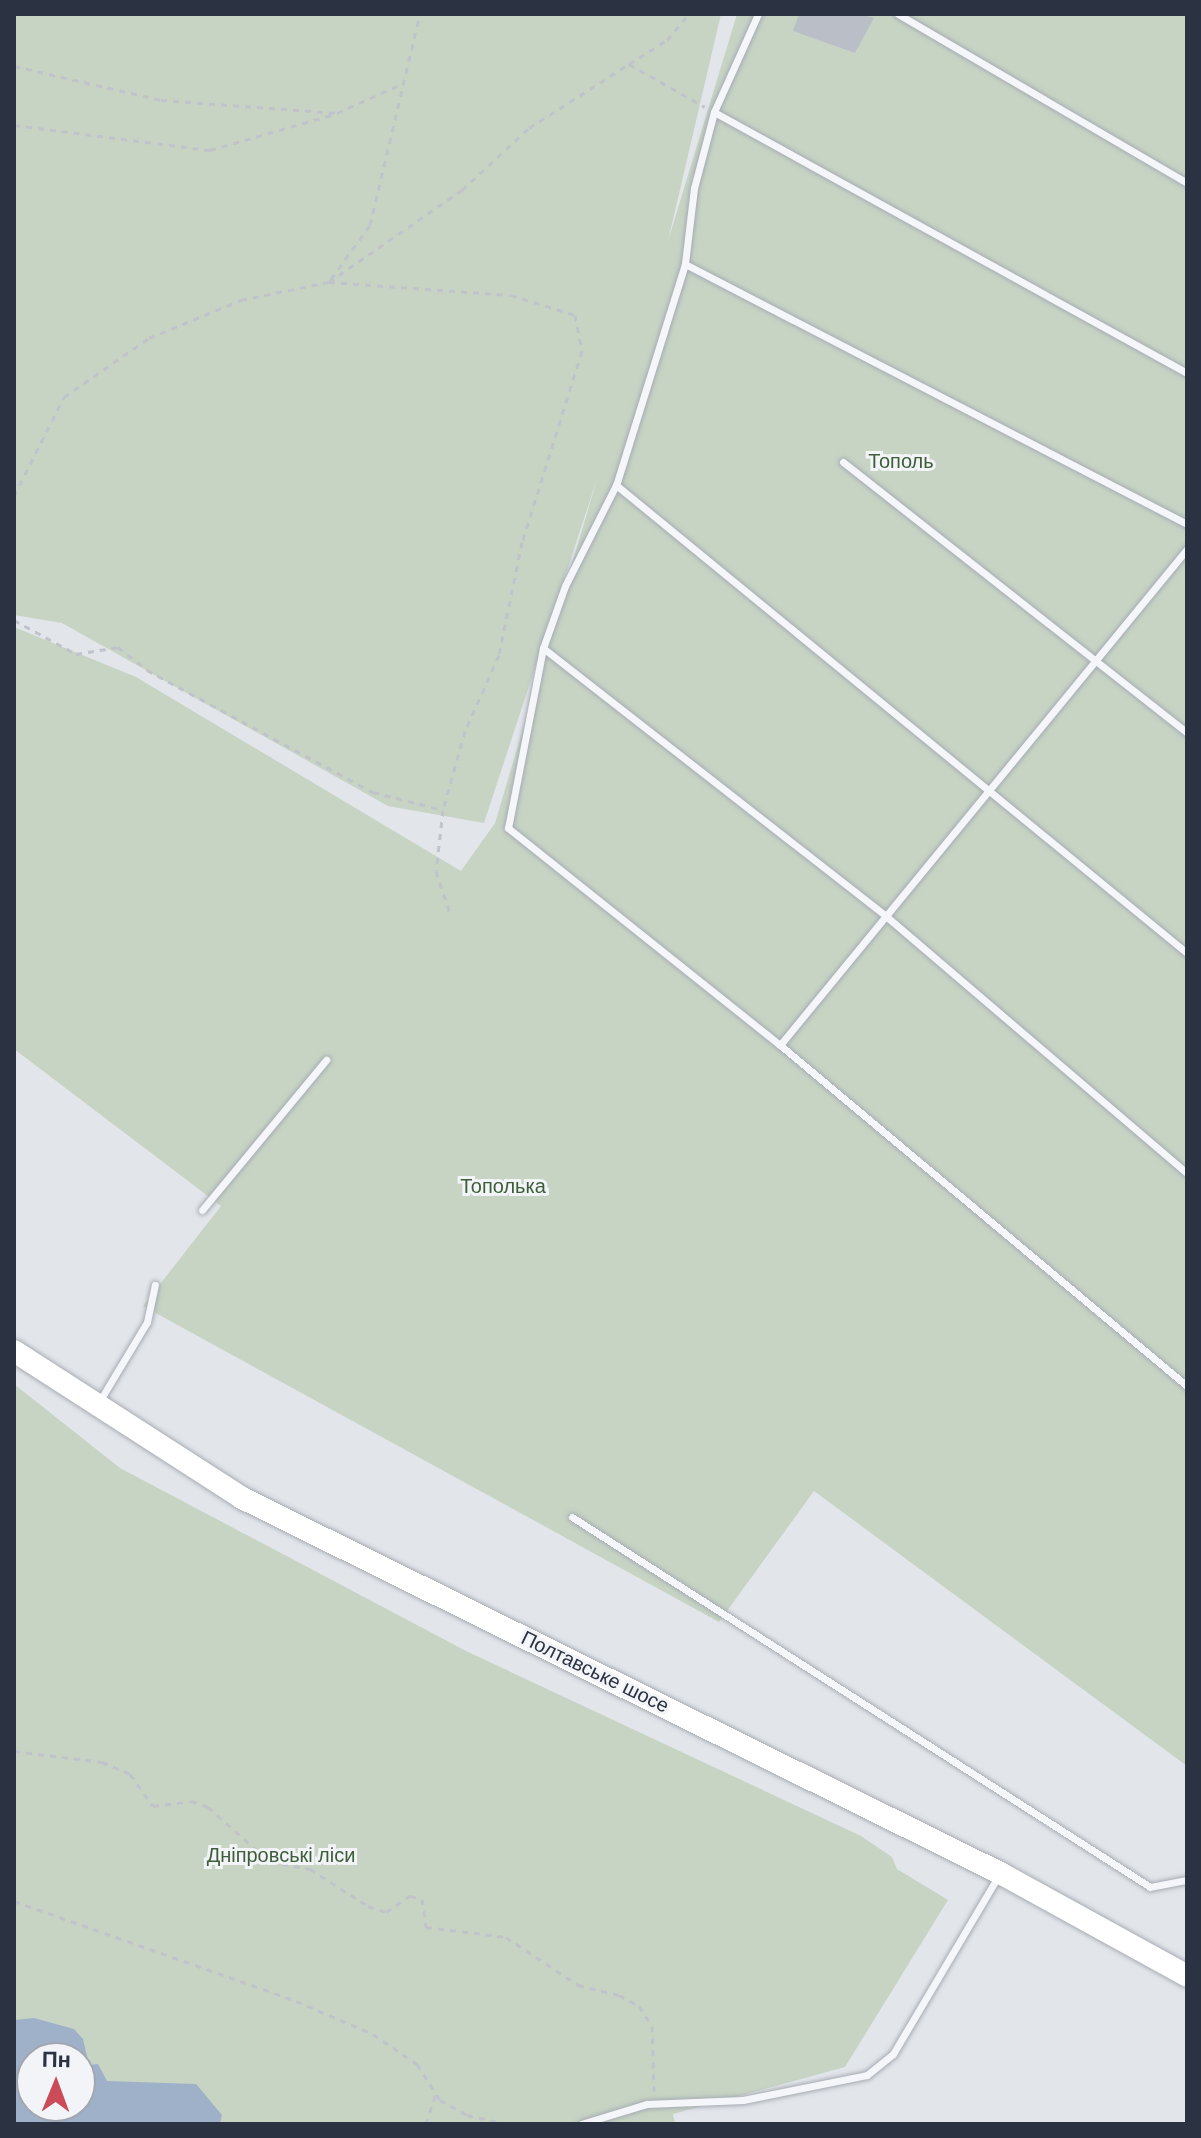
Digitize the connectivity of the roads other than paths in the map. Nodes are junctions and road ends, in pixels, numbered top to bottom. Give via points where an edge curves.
1 (758, 14) edge
2 (898, 14) edge
3 (714, 112) junction
4 (1187, 183) edge
5 (685, 264) junction
6 (1187, 373) edge
7 (843, 462) dead end
8 (616, 485) junction
9 (1187, 524) edge
10 (1187, 549) edge
11 (543, 648) junction
12 (1099, 661) junction
13 (1187, 733) edge
14 (992, 790) junction
15 (887, 917) junction
16 (1187, 953) edge
17 (780, 1045) junction
18 (326, 1060) dead end
19 (1187, 1173) edge
20 (202, 1210) dead end
21 (155, 1285) dead end
22 (14, 1351) edge
23 (1187, 1386) edge
24 (95, 1407) junction
25 (572, 1517) dead end
26 (1000, 1873) junction
27 (1187, 1880) edge
28 (1187, 1976) edge
29 (581, 2124) edge

1 - 3 lane
2 - 4 lane
3 - 5 lane via 694,188
3 - 6 lane
5 - 8 lane
5 - 9 lane
7 - 12 lane
8 - 11 lane via 565,586
8 - 14 lane
10 - 12 lane
11 - 15 lane
11 - 17 lane via 508,828
12 - 13 lane
12 - 14 lane
14 - 15 lane
14 - 16 lane
15 - 17 lane
15 - 19 lane
17 - 23 lane
18 - 20 lane
21 - 24 lane via 129,1360
22 - 24 main road, Полтавське шосе
24 - 26 main road, Полтавське шосе via 242,1498
25 - 27 lane via 1150,1887
26 - 28 main road, Полтавське шосе
26 - 29 lane via 893,2054 867,2075 743,2100 660,2102

